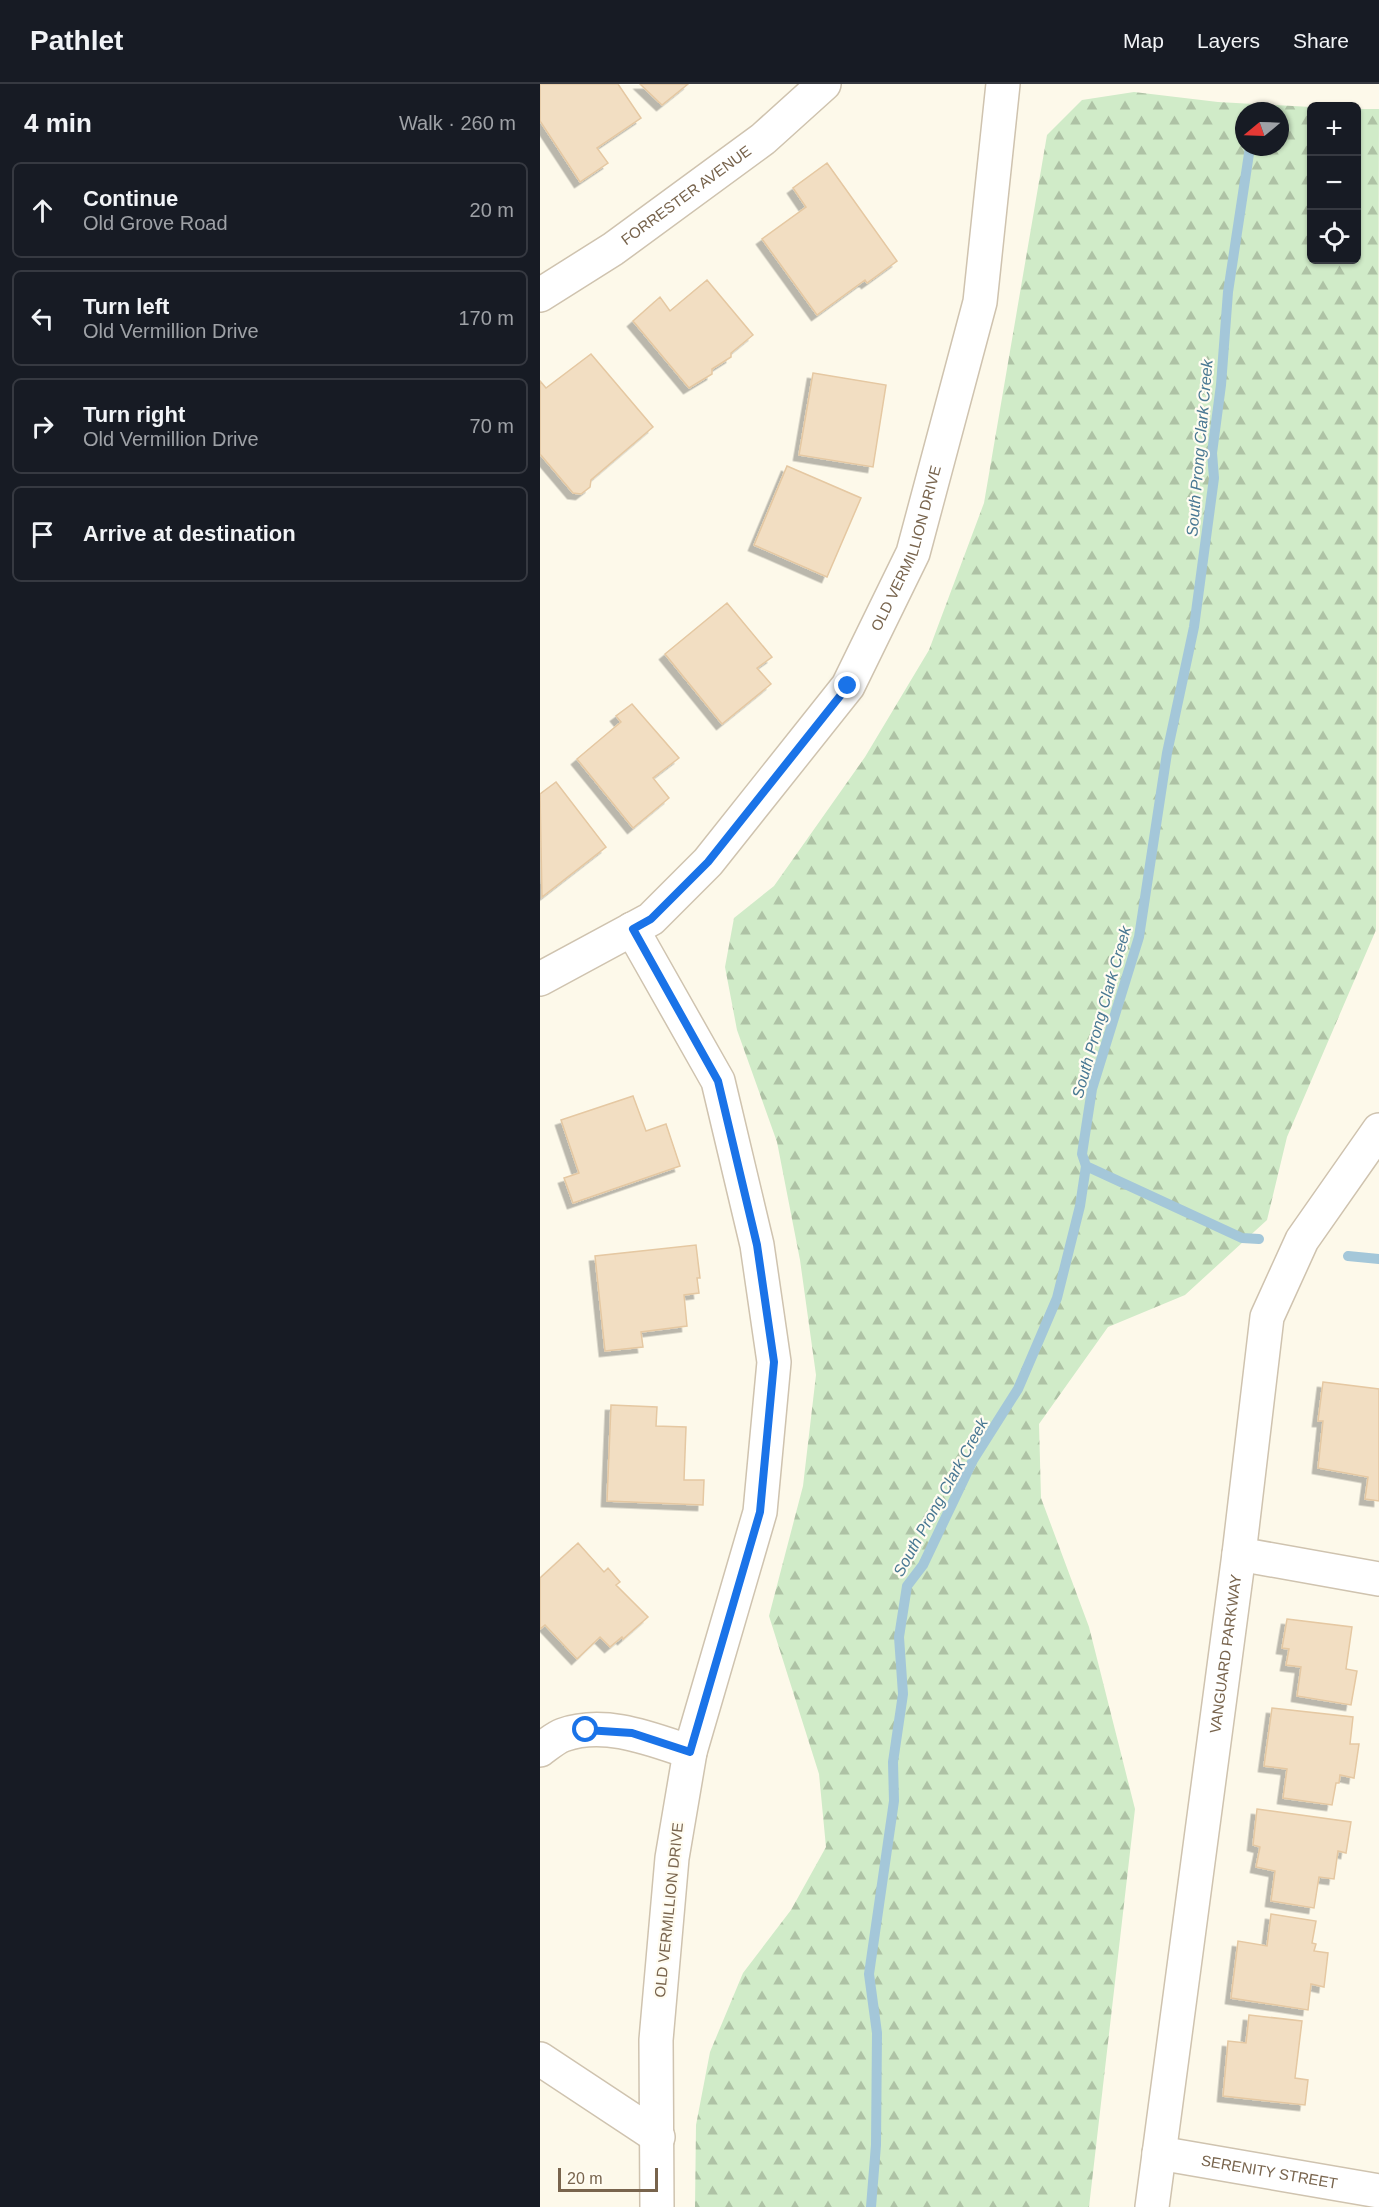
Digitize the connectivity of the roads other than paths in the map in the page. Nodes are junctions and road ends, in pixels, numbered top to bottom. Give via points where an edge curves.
1 (824, 84) edge
2 (1003, 84) edge
3 (540, 295) edge
4 (633, 929) junction
5 (540, 979) edge
6 (1379, 1130) edge
7 (1239, 1554) junction
8 (1379, 1579) edge
9 (540, 1750) edge
10 (690, 1752) junction
11 (540, 2059) edge
12 (658, 2138) junction
13 (1159, 2153) junction
14 (1379, 2190) edge
15 (657, 2207) edge
16 (1152, 2207) edge

1 - 3 street, FORRESTER AVENUE via 763,139 612,249
2 - 4 street, OLD VERMILLION DRIVE via 980,302 913,553 848,686 708,862 651,919
4 - 5 street, OLD VERMILLION DRIVE
4 - 10 street, OLD VERMILLION DRIVE via 718,1081 757,1245 774,1362 760,1512
6 - 7 street, VANGUARD PARKWAY via 1302,1240 1267,1317
7 - 8 street
7 - 13 street, VANGUARD PARKWAY
9 - 10 street via 562,1736 586,1730 632,1733
10 - 12 street, OLD VERMILLION DRIVE via 672,1858 656,2040
11 - 12 street
12 - 15 street, OLD VERMILLION DRIVE
13 - 14 street, SERENITY STREET
13 - 16 street, VANGUARD PARKWAY

